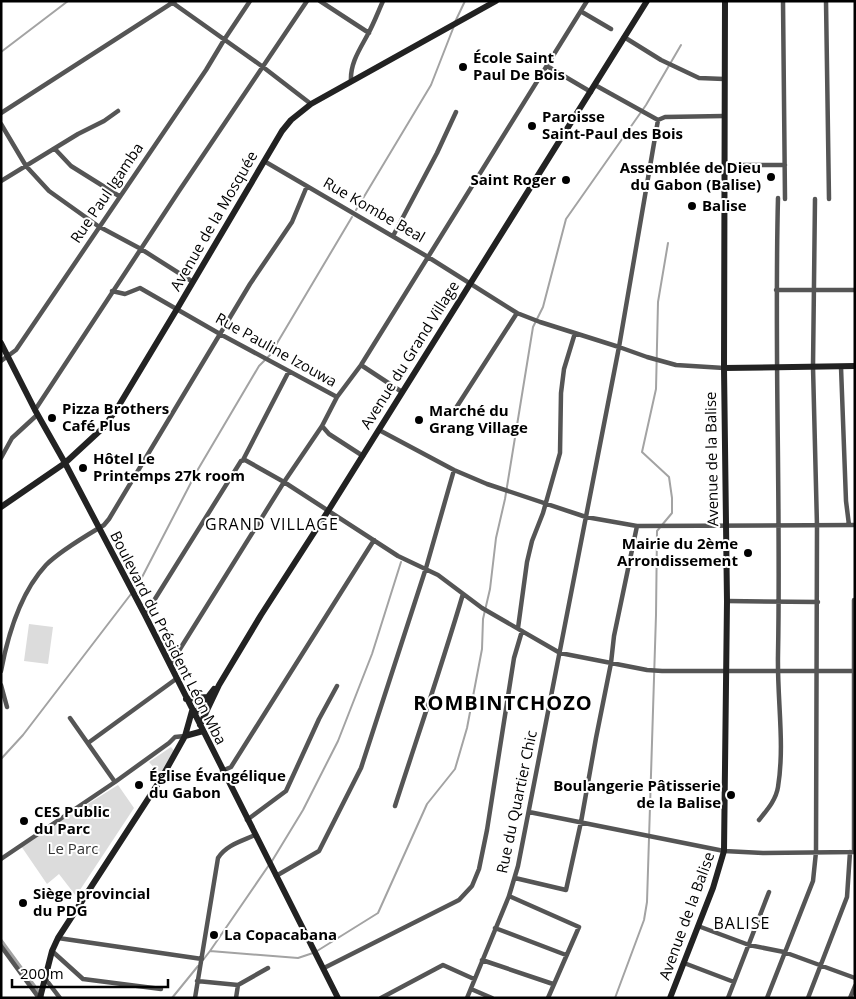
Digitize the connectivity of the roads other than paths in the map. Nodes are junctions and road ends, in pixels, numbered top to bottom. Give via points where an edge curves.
1 (250, 1) edge
2 (307, 1) edge
3 (320, 1) edge
4 (383, 1) edge
5 (496, 1) edge
6 (587, 1) edge
7 (647, 1) edge
8 (725, 1) edge
9 (783, 1) edge
10 (826, 1) edge
11 (172, 2) edge
12 (582, 12) junction
13 (612, 29) dead end
14 (369, 33) junction
15 (624, 37) junction
16 (224, 40) junction
17 (547, 66) junction
18 (262, 67) junction
19 (724, 79) junction
20 (351, 81) junction
21 (595, 85) junction
22 (591, 92) junction
23 (311, 104) junction
24 (118, 110) dead end
25 (456, 112) dead end
26 (1, 113) edge
27 (724, 116) junction
28 (658, 120) junction
29 (1, 124) edge
30 (55, 149) junction
31 (264, 161) junction
32 (785, 164) junction
33 (724, 165) junction
34 (26, 166) junction
35 (1, 181) edge
36 (307, 186) junction
37 (119, 196) junction
38 (778, 198) dead end
39 (785, 199) dead end
40 (815, 199) dead end
41 (829, 199) dead end
42 (98, 226) junction
43 (393, 236) junction
44 (141, 249) junction
45 (428, 257) junction
46 (193, 282) junction
47 (470, 283) junction
48 (776, 290) junction
49 (813, 290) junction
50 (855, 290) edge
51 (112, 291) junction
52 (177, 309) junction
53 (518, 313) junction
54 (575, 333) junction
55 (220, 334) junction
56 (1, 344) edge
57 (619, 347) junction
58 (8, 357) junction
59 (1, 361) edge
60 (361, 365) junction
61 (841, 366) junction
62 (855, 366) edge
63 (814, 367) junction
64 (724, 368) junction
65 (778, 368) junction
66 (289, 371) junction
67 (402, 392) junction
68 (337, 397) junction
69 (36, 412) junction
70 (454, 412) dead end
71 (322, 426) junction
72 (378, 430) junction
73 (363, 456) junction
74 (1, 458) edge
75 (243, 460) junction
76 (65, 463) junction
77 (454, 470) junction
78 (284, 482) junction
79 (545, 503) junction
80 (1, 507) edge
81 (328, 511) junction
82 (586, 517) junction
83 (852, 525) edge
84 (637, 526) junction
85 (726, 526) junction
86 (778, 526) junction
87 (817, 526) junction
88 (98, 528) junction
89 (374, 540) junction
90 (426, 568) junction
91 (463, 594) junction
92 (854, 600) edge
93 (727, 601) junction
94 (779, 601) junction
95 (818, 602) junction
96 (144, 615) junction
97 (520, 629) junction
98 (560, 653) junction
99 (611, 663) junction
100 (170, 665) junction
101 (817, 670) junction
102 (1, 671) edge
103 (725, 671) junction
104 (778, 671) junction
105 (854, 671) edge
106 (176, 679) junction
107 (1, 685) edge
108 (219, 685) junction
109 (338, 686) dead end
110 (207, 697) junction
111 (186, 699) junction
112 (7, 708) dead end
113 (193, 713) junction
114 (70, 718) dead end
115 (201, 728) junction
116 (185, 736) junction
117 (88, 743) junction
118 (222, 771) junction
119 (116, 782) junction
120 (395, 806) dead end
121 (529, 812) junction
122 (247, 820) junction
123 (759, 820) dead end
124 (581, 822) junction
125 (255, 835) junction
126 (724, 851) junction
127 (816, 852) junction
128 (853, 852) edge
129 (1, 860) edge
130 (276, 876) junction
131 (515, 878) junction
132 (769, 892) dead end
133 (508, 896) junction
134 (698, 926) junction
135 (495, 928) junction
136 (58, 938) junction
137 (749, 945) junction
138 (1, 946) edge
139 (52, 951) junction
140 (784, 952) junction
141 (566, 955) junction
142 (201, 959) junction
143 (482, 960) junction
144 (684, 963) junction
145 (821, 967) junction
146 (268, 968) dead end
147 (324, 968) junction
148 (44, 976) junction
149 (855, 978) edge
150 (474, 979) junction
151 (197, 981) junction
152 (734, 982) junction
153 (553, 984) junction
154 (238, 985) junction
155 (855, 986) edge
156 (161, 989) dead end
157 (471, 989) junction
158 (39, 998) edge
159 (60, 998) edge
160 (195, 998) edge
161 (236, 998) edge
162 (338, 998) edge
163 (381, 998) edge
164 (467, 998) edge
165 (492, 998) edge
166 (548, 998) edge
167 (670, 998) edge
168 (728, 998) edge
169 (767, 998) edge
170 (808, 998) edge
171 (850, 998) edge

1 - 16 street, Rue Paul Igamba
2 - 18 street
3 - 14 street
4 - 14 street
5 - 20 street, Avenue de la Mosquée
6 - 12 street, Rue Pauline Izouwa
7 - 15 street, Avenue du Grand Village
8 - 19 street, Avenue de la Balise
9 - 32 street
10 - 41 street
11 - 16 street
11 - 26 street
12 - 13 street
12 - 17 street, Rue Pauline Izouwa
14 - 20 street via 352,65
15 - 19 street via 699,78
15 - 21 street, Avenue du Grand Village
16 - 18 street
16 - 37 street, Rue Paul Igamba
17 - 22 street
17 - 45 street, Rue Pauline Izouwa
18 - 23 street
18 - 44 street
19 - 27 street, Avenue de la Balise
20 - 23 street, Avenue de la Mosquée
21 - 22 street, Avenue du Grand Village
21 - 28 street
22 - 47 street, Avenue du Grand Village
23 - 31 street, Avenue de la Mosquée via 291,120
24 - 30 street
25 - 43 street
27 - 28 street via 665,117
27 - 33 street, Avenue de la Balise
28 - 57 street, Rue du Quartier Chic
29 - 34 street
30 - 34 street
30 - 37 street via 71,166
31 - 36 street, Rue Kombe Beal
31 - 46 street, Avenue de la Mosquée
32 - 33 street
32 - 39 street
33 - 64 street, Avenue de la Balise
34 - 35 street
34 - 42 street via 49,191
36 - 43 street, Rue Kombe Beal
36 - 55 street via 292,222
37 - 42 street, Rue Paul Igamba
38 - 48 street
40 - 49 street
42 - 44 street
42 - 58 street, Rue Paul Igamba via 16,350
43 - 45 street, Rue Kombe Beal
44 - 46 street
44 - 51 street
45 - 47 street, Rue Kombe Beal
45 - 60 street, Rue Pauline Izouwa
46 - 52 street, Avenue de la Mosquée
47 - 53 street, Rue Kombe Beal
47 - 67 street, Avenue du Grand Village
48 - 49 street
48 - 65 street
49 - 50 street
49 - 63 street
51 - 52 street, Rue Pauline Izouwa via 125,294 140,288
51 - 69 street
52 - 55 street, Rue Pauline Izouwa
52 - 76 street, Avenue de la Mosquée via 118,407 104,426
53 - 54 street, Rue Kombe Beal
53 - 70 street
54 - 57 street, Rue Kombe Beal
54 - 79 street via 564,369 560,453
55 - 66 street, Rue Pauline Izouwa
55 - 88 street via 110,519
56 - 58 street, Boulevard du Président Léon Mba
57 - 64 street, Rue Kombe Beal via 660,361
57 - 82 street, Rue du Quartier Chic
58 - 59 street
58 - 69 street, Boulevard du Président Léon Mba
60 - 67 street
60 - 68 street, Rue Pauline Izouwa
61 - 62 street
61 - 63 street
61 - 83 street via 846,501
63 - 65 street
63 - 87 street
64 - 65 street
64 - 85 street, Avenue de la Balise
65 - 86 street
66 - 68 street, Rue Pauline Izouwa
66 - 75 street
67 - 72 street, Avenue du Grand Village
68 - 71 street
69 - 74 street via 12,438
69 - 76 street, Boulevard du Président Léon Mba
71 - 73 street
71 - 78 street
72 - 73 street, Avenue du Grand Village
72 - 77 street
73 - 81 street, Avenue du Grand Village
75 - 78 street
75 - 96 street
76 - 80 street, Avenue de la Mosquée
76 - 88 street, Boulevard du Président Léon Mba
77 - 79 street
77 - 90 street
78 - 81 street
78 - 100 street
79 - 82 street
79 - 97 street via 527,562
81 - 89 street
81 - 108 street, Avenue du Grand Village
82 - 84 street
82 - 98 street, Rue du Quartier Chic
83 - 87 street
84 - 85 street
84 - 99 street
85 - 86 street
85 - 93 street, Avenue de la Balise
86 - 87 street
86 - 94 street
87 - 95 street
88 - 96 street, Boulevard du Président Léon Mba
88 - 102 street via 46,565 25,595
89 - 90 street via 398,556
89 - 118 street via 231,767
90 - 91 street
90 - 130 street via 356,778 320,851
91 - 97 street
91 - 120 street
92 - 105 street
93 - 94 street
93 - 103 street, Avenue de la Balise
94 - 95 street
94 - 104 street
95 - 101 street
96 - 100 street, Boulevard du Président Léon Mba
97 - 98 street
97 - 147 street via 489,821 472,886 460,900
98 - 99 street
98 - 121 street, Rue du Quartier Chic
99 - 103 street via 647,670
99 - 124 street
100 - 106 street, Boulevard du Président Léon Mba
101 - 104 street
101 - 105 street
101 - 127 street
103 - 104 street
103 - 126 street, Avenue de la Balise
104 - 123 street via 781,751 778,789
105 - 128 street
106 - 111 street, Boulevard du Président Léon Mba
106 - 117 street
107 - 112 street
108 - 110 street
108 - 115 street, Avenue du Grand Village
109 - 122 street via 286,791
110 - 111 street
110 - 113 street
111 - 113 street, Boulevard du Président Léon Mba
113 - 115 street, Boulevard du Président Léon Mba
113 - 116 street
114 - 117 street
115 - 116 street
115 - 118 street, Boulevard du Président Léon Mba
116 - 119 street via 175,736
116 - 136 street via 161,779
117 - 119 street
118 - 122 street, Boulevard du Président Léon Mba
119 - 129 street
121 - 124 street
121 - 131 street, Rue du Quartier Chic
122 - 125 street, Boulevard du Président Léon Mba
124 - 126 street
124 - 131 street via 566,890
125 - 130 street, Boulevard du Président Léon Mba
125 - 142 street via 229,847 218,858
126 - 127 street
126 - 134 street, Avenue de la Balise
127 - 128 street
127 - 140 street via 813,881
128 - 145 street via 847,897
130 - 147 street, Boulevard du Président Léon Mba
131 - 133 street, Rue du Quartier Chic
132 - 137 street
133 - 135 street, Rue du Quartier Chic
133 - 141 street via 579,927
134 - 137 street
134 - 144 street, Avenue de la Balise
135 - 141 street
135 - 143 street, Rue du Quartier Chic
136 - 139 street
136 - 142 street
137 - 140 street
137 - 152 street
138 - 158 street
139 - 148 street
139 - 156 street via 83,979
140 - 145 street
140 - 169 street
141 - 153 street
142 - 151 street
143 - 150 street, Rue du Quartier Chic
143 - 153 street
144 - 152 street
144 - 167 street, Avenue de la Balise
145 - 149 street
145 - 170 street
146 - 154 street
147 - 162 street, Boulevard du Président Léon Mba
148 - 158 street
148 - 159 street
150 - 157 street, Rue du Quartier Chic
150 - 163 street via 443,964
151 - 154 street
151 - 160 street
152 - 168 street
153 - 166 street
154 - 161 street
155 - 171 street
157 - 164 street, Rue du Quartier Chic
157 - 165 street

